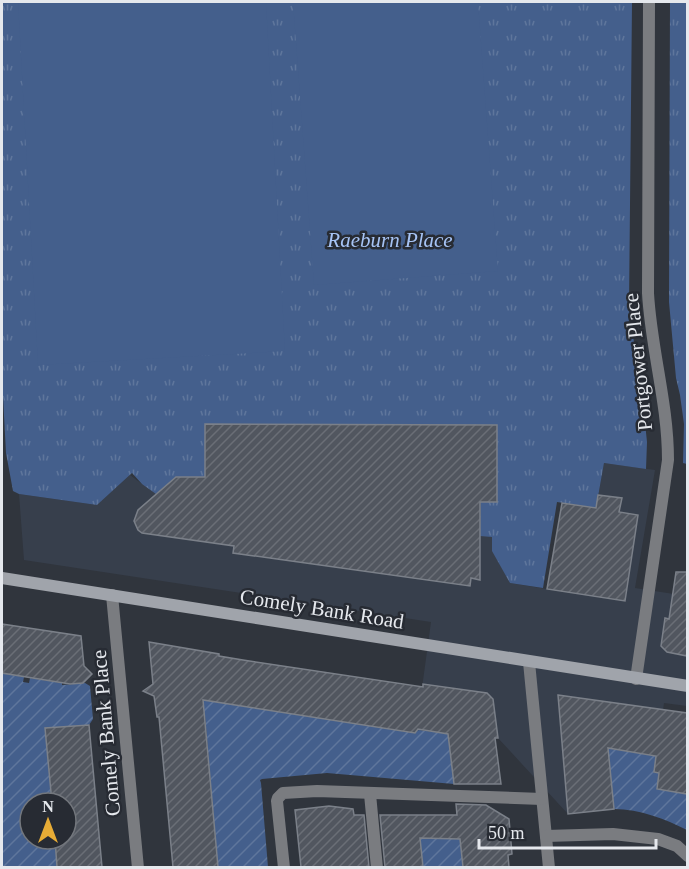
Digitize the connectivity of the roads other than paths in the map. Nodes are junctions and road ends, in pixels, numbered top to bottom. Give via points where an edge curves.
1 (649, 2) edge
2 (2, 578) edge
3 (112, 595) junction
4 (529, 662) junction
5 (636, 679) junction
6 (687, 686) edge
7 (370, 794) junction
8 (542, 799) junction
9 (546, 836) junction
10 (687, 856) edge
11 (138, 867) edge
12 (284, 867) edge
13 (377, 867) edge
14 (549, 867) edge

1 - 5 street, Portgower Place via 649,319 667,428 668,459
2 - 3 main road, Comely Bank Road
3 - 4 main road, Comely Bank Road
3 - 11 street, Comely Bank Place
4 - 5 main road, Comely Bank Road
4 - 8 street
5 - 6 main road
7 - 8 street
7 - 12 street via 317,791 280,795 277,801
7 - 13 street
8 - 9 street
9 - 10 street via 613,834 658,839 677,846
9 - 14 street

